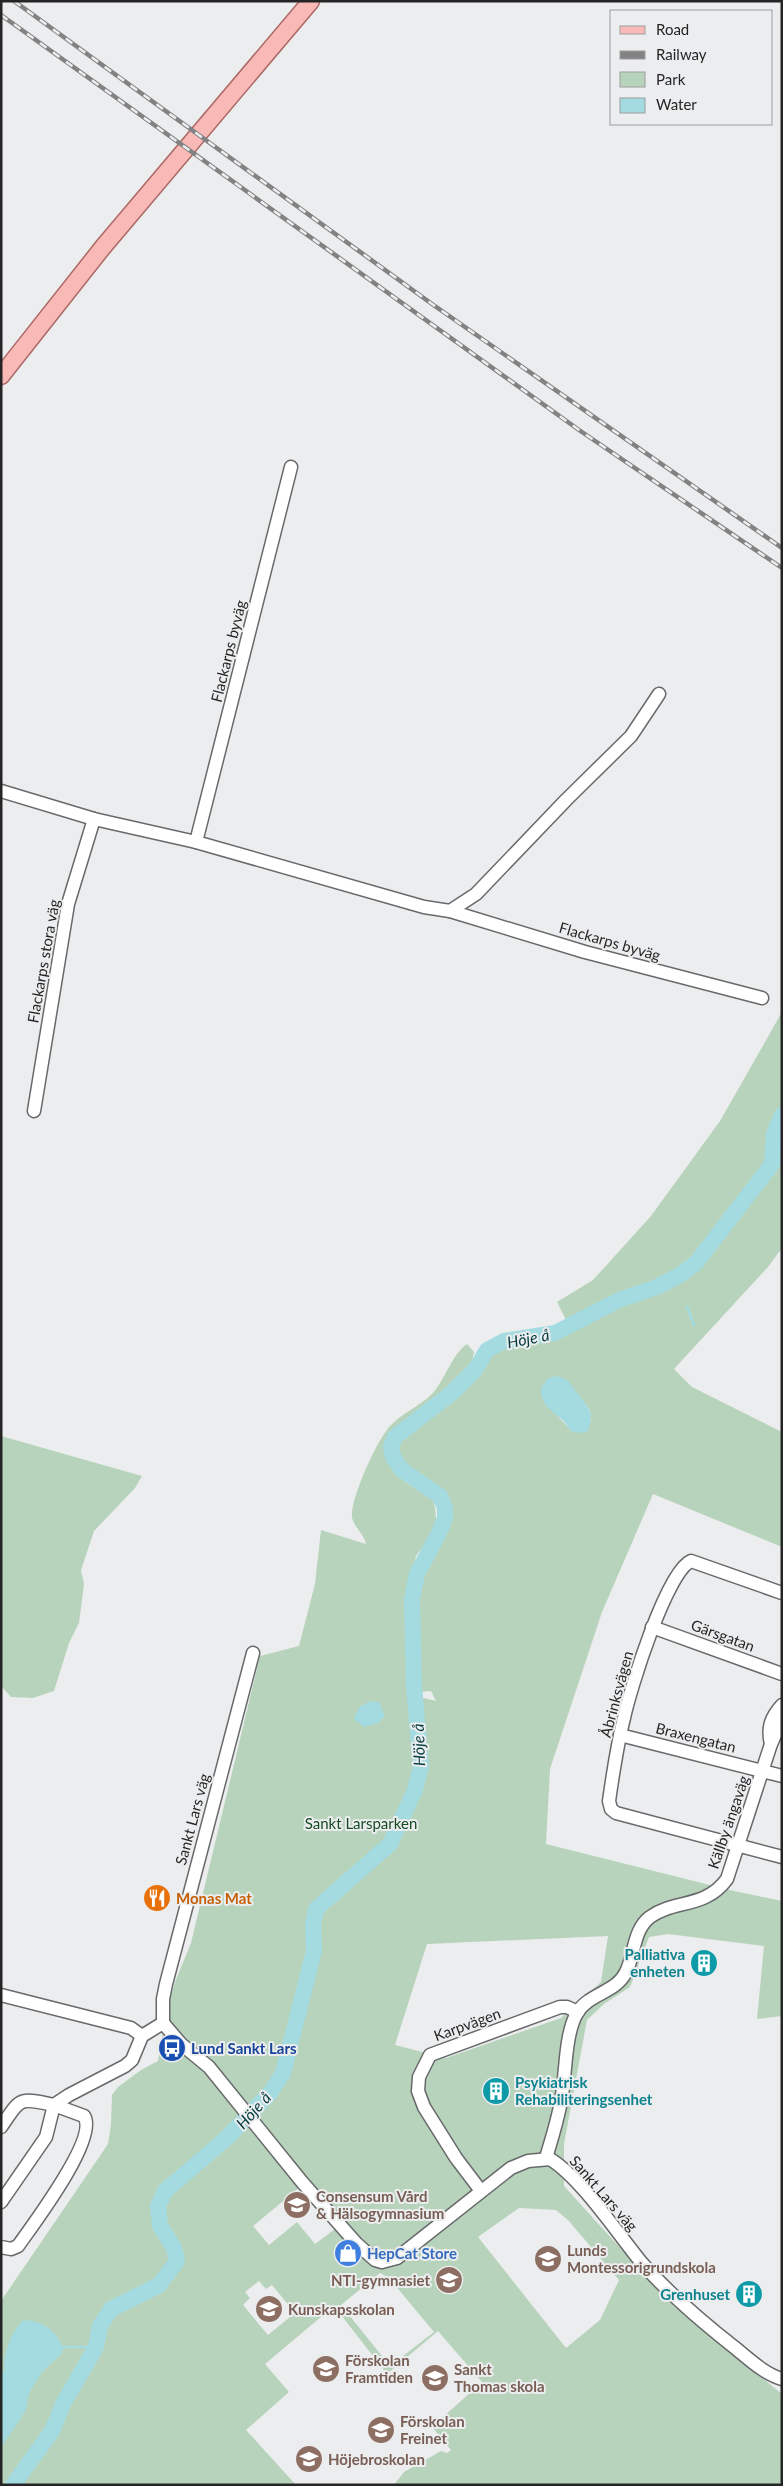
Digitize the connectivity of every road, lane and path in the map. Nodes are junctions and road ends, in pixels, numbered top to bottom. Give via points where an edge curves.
1 (311, 1) edge
2 (1, 376) edge
3 (291, 467) dead end
4 (659, 694) dead end
5 (1, 791) edge
6 (94, 818) junction
7 (196, 842) junction
8 (450, 911) junction
9 (762, 998) dead end
10 (34, 1110) dead end
11 (782, 1593) edge
12 (652, 1627) junction
13 (253, 1654) dead end
14 (782, 1674) edge
15 (782, 1705) edge
16 (782, 1711) edge
17 (620, 1735) junction
18 (771, 1744) junction
19 (763, 1770) junction
20 (782, 1776) edge
21 (739, 1845) junction
22 (782, 1857) edge
23 (1, 1995) edge
24 (578, 2012) junction
25 (163, 2023) junction
26 (142, 2036) junction
27 (58, 2102) junction
28 (1, 2127) edge
29 (546, 2158) junction
30 (481, 2191) junction
31 (1, 2202) edge
32 (1, 2247) edge
33 (782, 2379) edge

1 - 2 main road via 103,247
3 - 7 street, Flackarps byväg
4 - 8 street via 631,736 476,894
5 - 6 street, Flackarps byväg
6 - 7 street, Flackarps byväg
6 - 10 street, Flackarps stora väg via 68,904
7 - 8 street, Flackarps byväg via 424,907
8 - 9 street, Flackarps byväg via 585,952
11 - 12 street, Åbrinksvägen via 691,1561 678,1572
12 - 14 street, Gärsgatan
12 - 17 street, Åbrinksvägen
13 - 25 street, Sankt Lars väg via 166,1984
15 - 16 street, Källby ängaväg
15 - 18 street, Källby ängaväg via 768,1728
16 - 18 street, Källby ängaväg via 781,1722
17 - 19 street, Braxengatan
17 - 21 street, Åbrinksvägen via 609,1801 611,1809
18 - 19 street, Källby ängaväg
19 - 20 street, Braxengatan
19 - 21 street, Källby ängaväg
21 - 22 street
21 - 24 street, Källby ängaväg via 733,1866 721,1887 702,1900 650,1917 637,1934 627,1971 620,1982
23 - 26 street via 131,2028
24 - 29 street via 570,2038 560,2107
24 - 30 street, Karpvägen via 560,2007 430,2055 425,2064 419,2077 418,2091 424,2107
25 - 26 street
25 - 30 street, Sankt Lars väg via 181,2044 209,2067 302,2182 368,2255 382,2262 397,2258
26 - 27 street via 129,2063
27 - 28 street via 28,2099 18,2103
27 - 31 street via 46,2137
27 - 32 street via 86,2118 79,2156 18,2246 11,2249
29 - 30 street, Sankt Lars väg via 521,2163
29 - 33 street, Sankt Lars väg via 570,2176 646,2268 683,2305 744,2355

